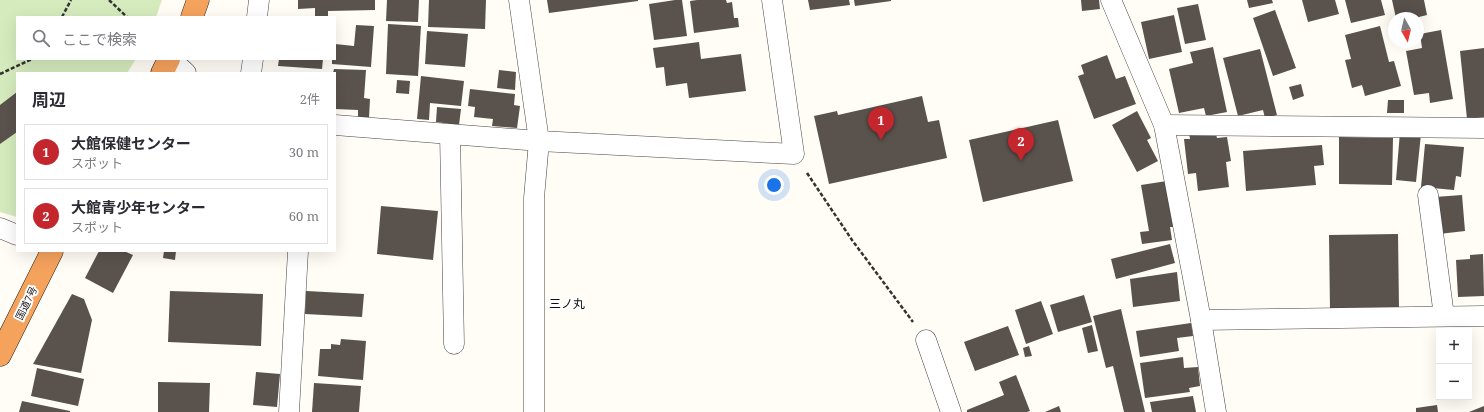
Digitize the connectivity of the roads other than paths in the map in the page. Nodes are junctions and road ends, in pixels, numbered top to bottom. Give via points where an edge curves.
1 (198, 0) edge
2 (259, 0) edge
3 (519, 0) edge
4 (772, 0) edge
5 (1111, 0) edge
6 (192, 16) edge
7 (257, 16) edge
8 (169, 60) edge
9 (171, 60) edge
10 (253, 60) edge
11 (163, 72) edge
12 (185, 72) edge
13 (251, 72) edge
14 (336, 125) edge
15 (1164, 125) junction
16 (1484, 128) edge
17 (450, 134) junction
18 (539, 141) junction
19 (1428, 195) dead end
20 (0, 228) edge
21 (16, 235) edge
22 (52, 252) edge
23 (298, 252) edge
24 (1444, 316) junction
25 (1484, 316) edge
26 (1201, 320) junction
27 (926, 340) road end
28 (454, 344) dead end
29 (0, 355) edge
30 (289, 412) edge
31 (534, 412) edge
32 (951, 412) edge
33 (1216, 412) edge

1 - 6 highway
2 - 7 street
3 - 18 street
4 - 18 street via 794,154
5 - 15 street
8 - 11 highway
9 - 12 street
10 - 13 street
14 - 17 street
15 - 16 street
15 - 26 street
17 - 18 street
17 - 28 street
18 - 31 street via 534,198
19 - 24 street
20 - 21 street
22 - 29 highway, 国道7号
23 - 30 street
24 - 25 street
24 - 26 street
26 - 33 street
27 - 32 street

